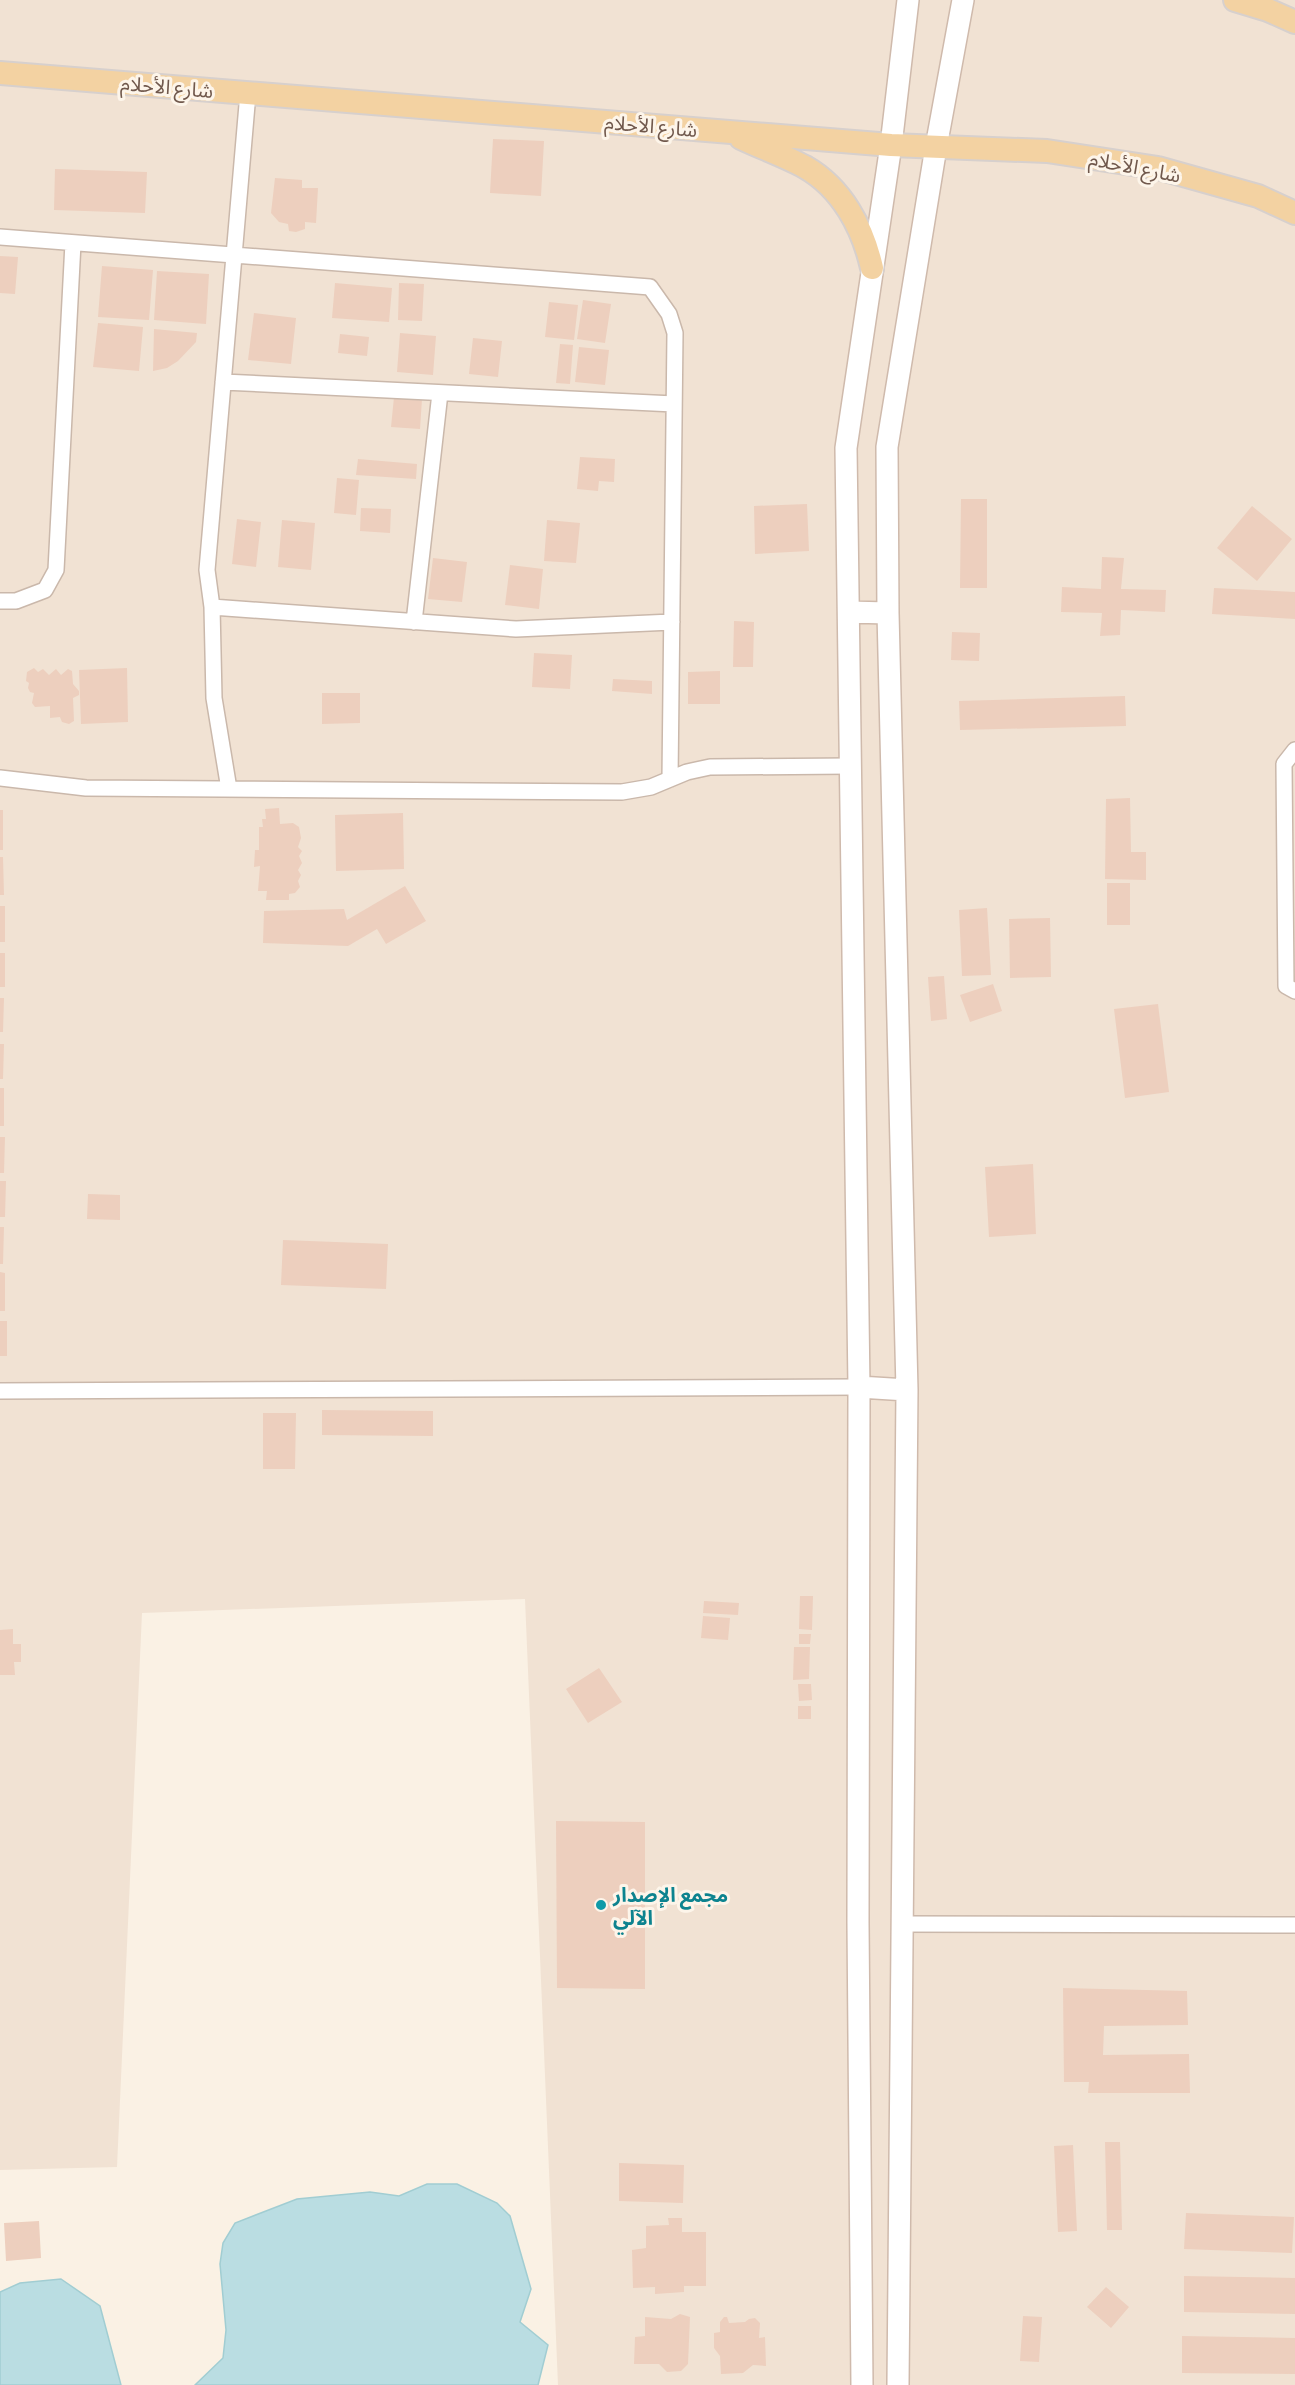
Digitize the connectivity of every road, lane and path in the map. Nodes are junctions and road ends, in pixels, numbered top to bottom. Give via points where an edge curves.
1 (908, 0) edge
2 (963, 0) edge
3 (1235, 0) edge
4 (1295, 22) edge
5 (0, 73) edge
6 (248, 93) junction
7 (726, 131) junction
8 (891, 145) junction
9 (936, 147) junction
10 (1295, 213) edge
11 (0, 237) edge
12 (74, 243) junction
13 (234, 255) junction
14 (872, 268) junction
15 (223, 382) junction
16 (440, 393) junction
17 (674, 404) junction
18 (0, 601) edge
19 (212, 607) junction
20 (849, 612) junction
21 (888, 614) junction
22 (414, 622) junction
23 (672, 622) junction
24 (1295, 750) edge
25 (851, 766) junction
26 (0, 778) edge
27 (670, 779) junction
28 (229, 789) junction
29 (1290, 876) edge
30 (1295, 991) edge
31 (859, 1387) junction
32 (907, 1390) junction
33 (0, 1391) edge
34 (900, 1924) junction
35 (1295, 1925) edge
36 (861, 2385) edge
37 (898, 2385) edge

1 - 8 main road
2 - 9 main road
3 - 4 main road
5 - 6 main road, شارع الأحلام
6 - 7 main road, شارع الأحلام
6 - 13 street
7 - 8 main road, شارع الأحلام
7 - 14 main road via 805,167 827,184 856,221
8 - 9 main road, شارع الأحلام
8 - 14 main road
9 - 10 main road, شارع الأحلام via 1047,150 1158,168 1258,196
9 - 21 main road via 886,447
11 - 12 street
12 - 13 street
12 - 18 street via 56,570 45,590 16,601
13 - 15 street
13 - 17 street via 650,287 669,314 675,333
14 - 20 main road via 846,448
15 - 16 street
15 - 19 street via 207,570
16 - 17 street
16 - 22 street
17 - 23 street
19 - 22 street
19 - 28 street via 214,698
20 - 21 main road
20 - 25 main road
21 - 32 main road
22 - 23 street via 516,629
23 - 27 street
24 - 29 street via 1284,764
25 - 27 street via 710,767
25 - 31 main road
26 - 28 street via 86,788
27 - 28 street via 622,792
29 - 30 street via 1286,986
31 - 32 main road
31 - 33 street
31 - 36 main road
32 - 34 main road
34 - 35 street
34 - 37 main road

